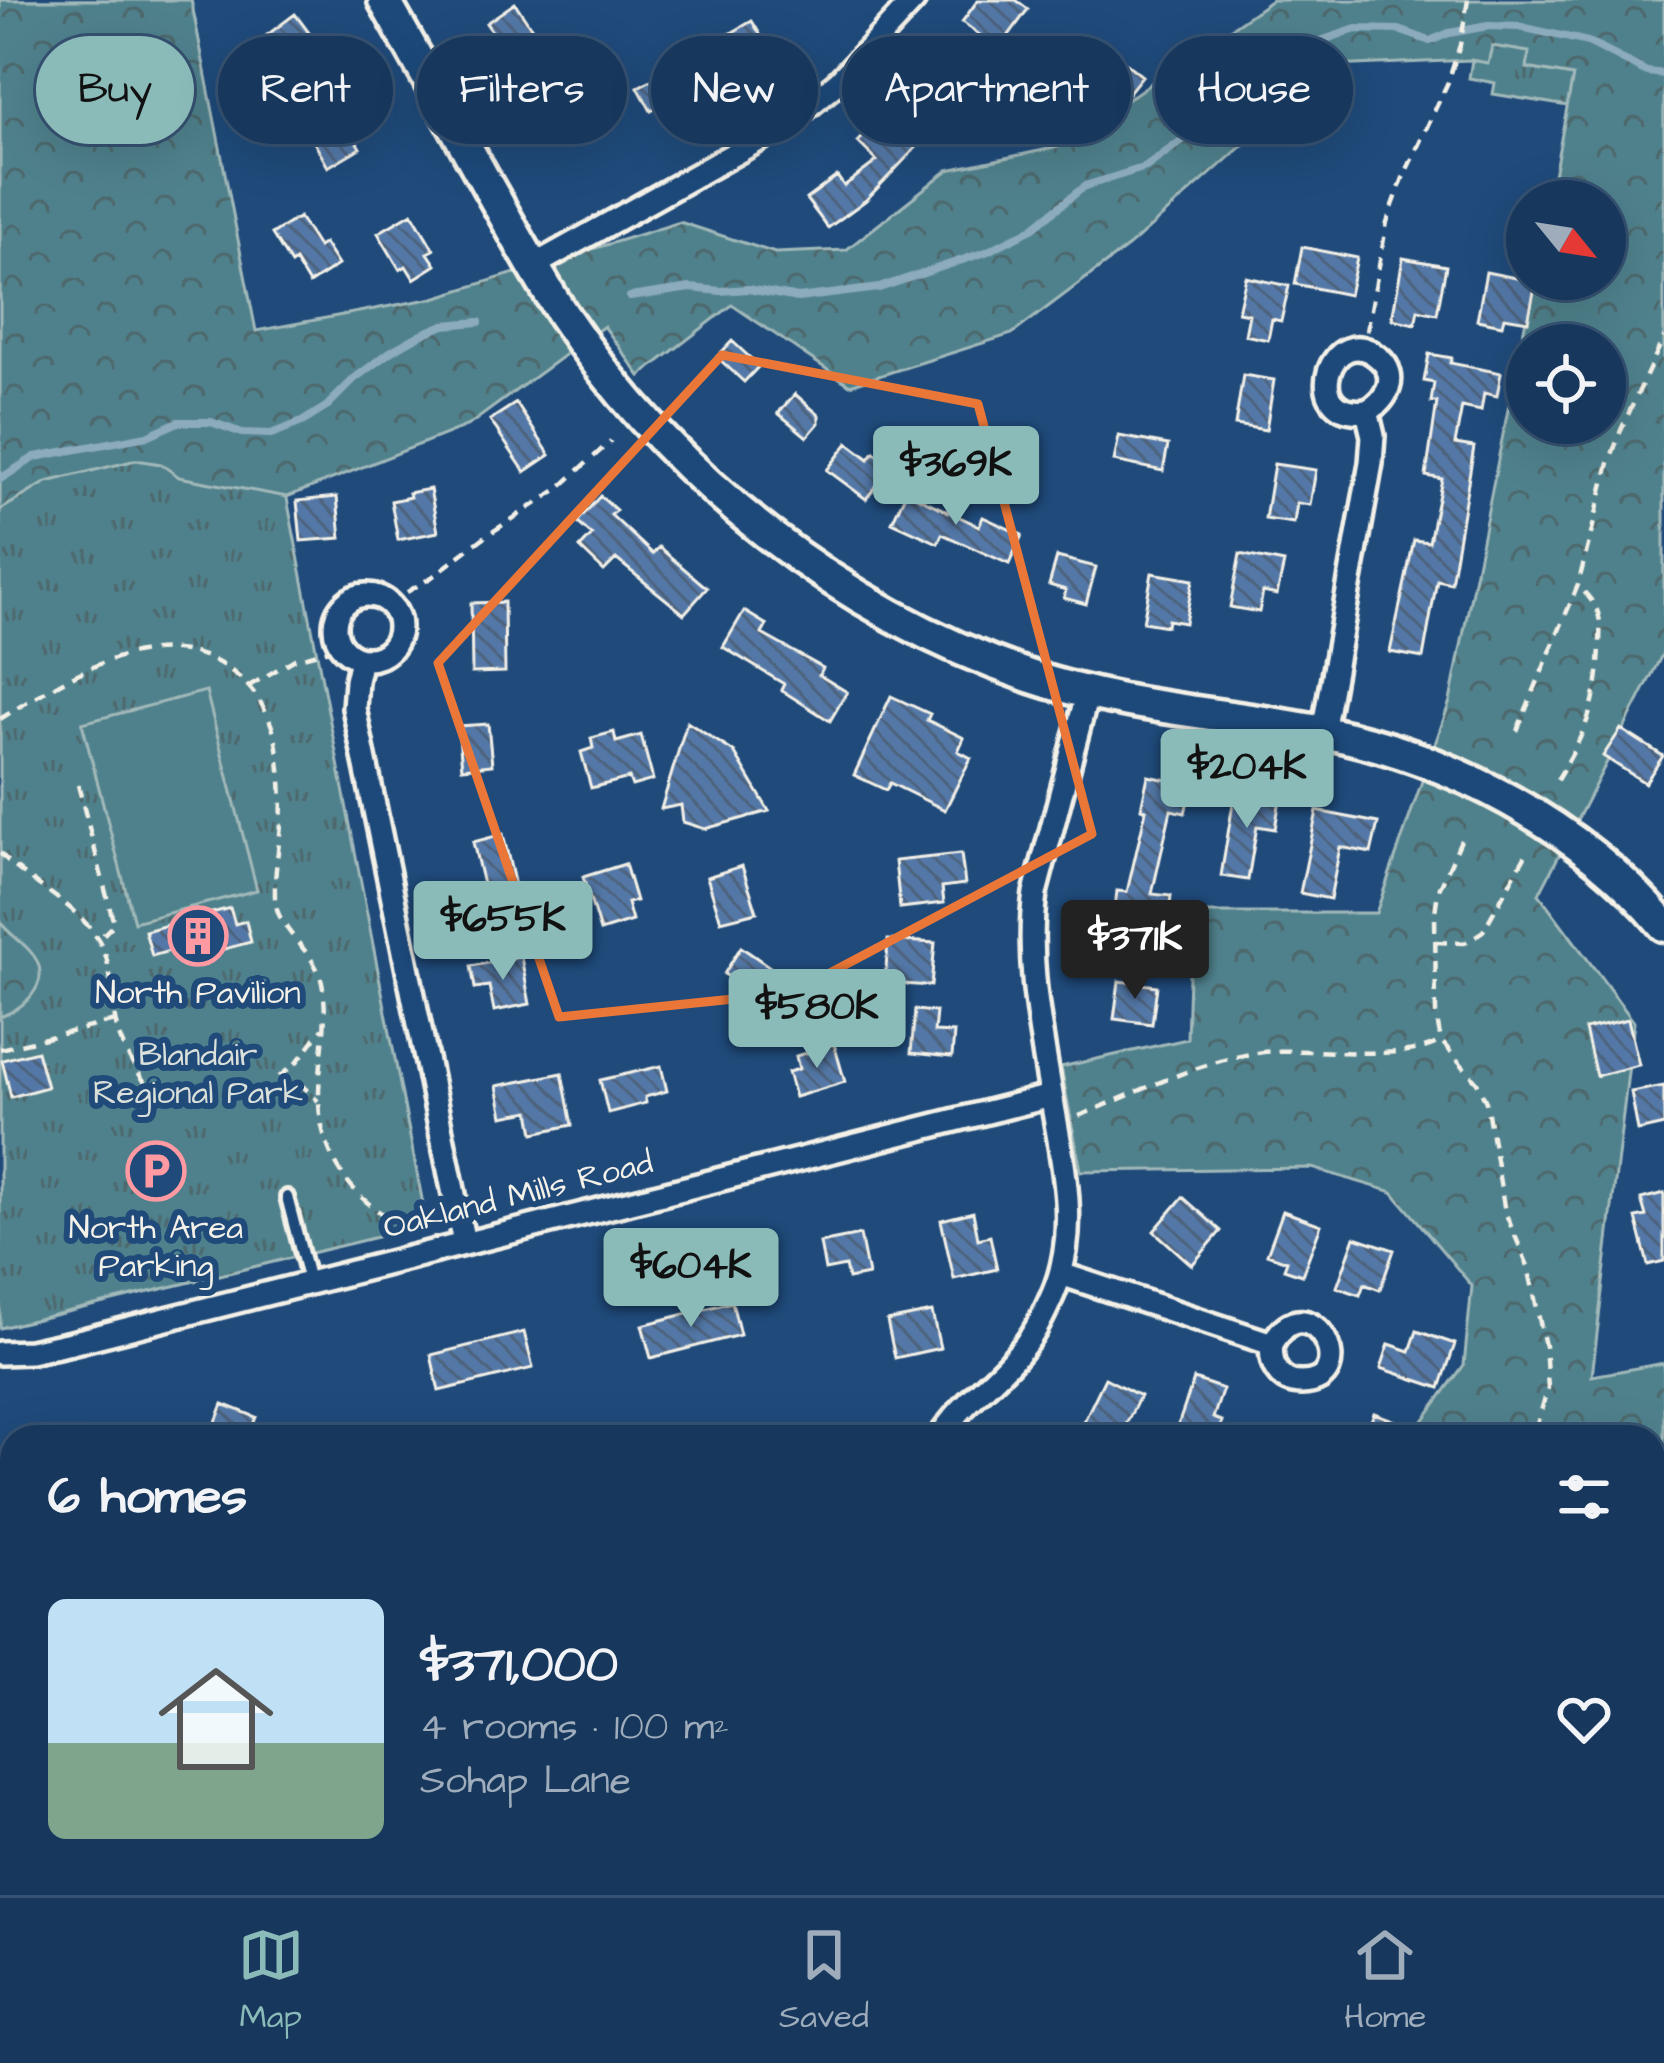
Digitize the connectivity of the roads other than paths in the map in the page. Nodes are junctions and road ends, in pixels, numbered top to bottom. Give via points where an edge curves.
1 (384, 0) edge
2 (914, 0) edge
3 (533, 266) junction
4 (1367, 411) junction
5 (361, 659) junction
6 (1088, 691) junction
7 (1323, 732) junction
8 (1664, 925) edge
9 (1052, 1096) junction
10 (287, 1197) dead end
11 (464, 1243) junction
12 (1061, 1274) junction
13 (309, 1281) junction
14 (1272, 1344) dead end
15 (0, 1353) edge
16 (949, 1425) edge

1 - 3 street
2 - 3 street via 806,107
3 - 6 street via 640,415 776,540 930,634
4 - 4 street via 1390,382 1377,355 1354,349 1337,357 1327,387 1343,409
4 - 7 street via 1371,463
5 - 5 street via 340,647 334,624 345,603 379,597 396,613 398,636 373,660
5 - 11 street via 354,708
6 - 7 street
6 - 9 street via 1031,924
7 - 8 street via 1384,746 1496,793 1610,871
9 - 11 street, Oakland Mills Road
9 - 12 street via 1069,1216
10 - 13 lane
11 - 13 street, Oakland Mills Road
12 - 14 street
12 - 16 street via 1028,1342
13 - 15 street, Oakland Mills Road via 71,1343

